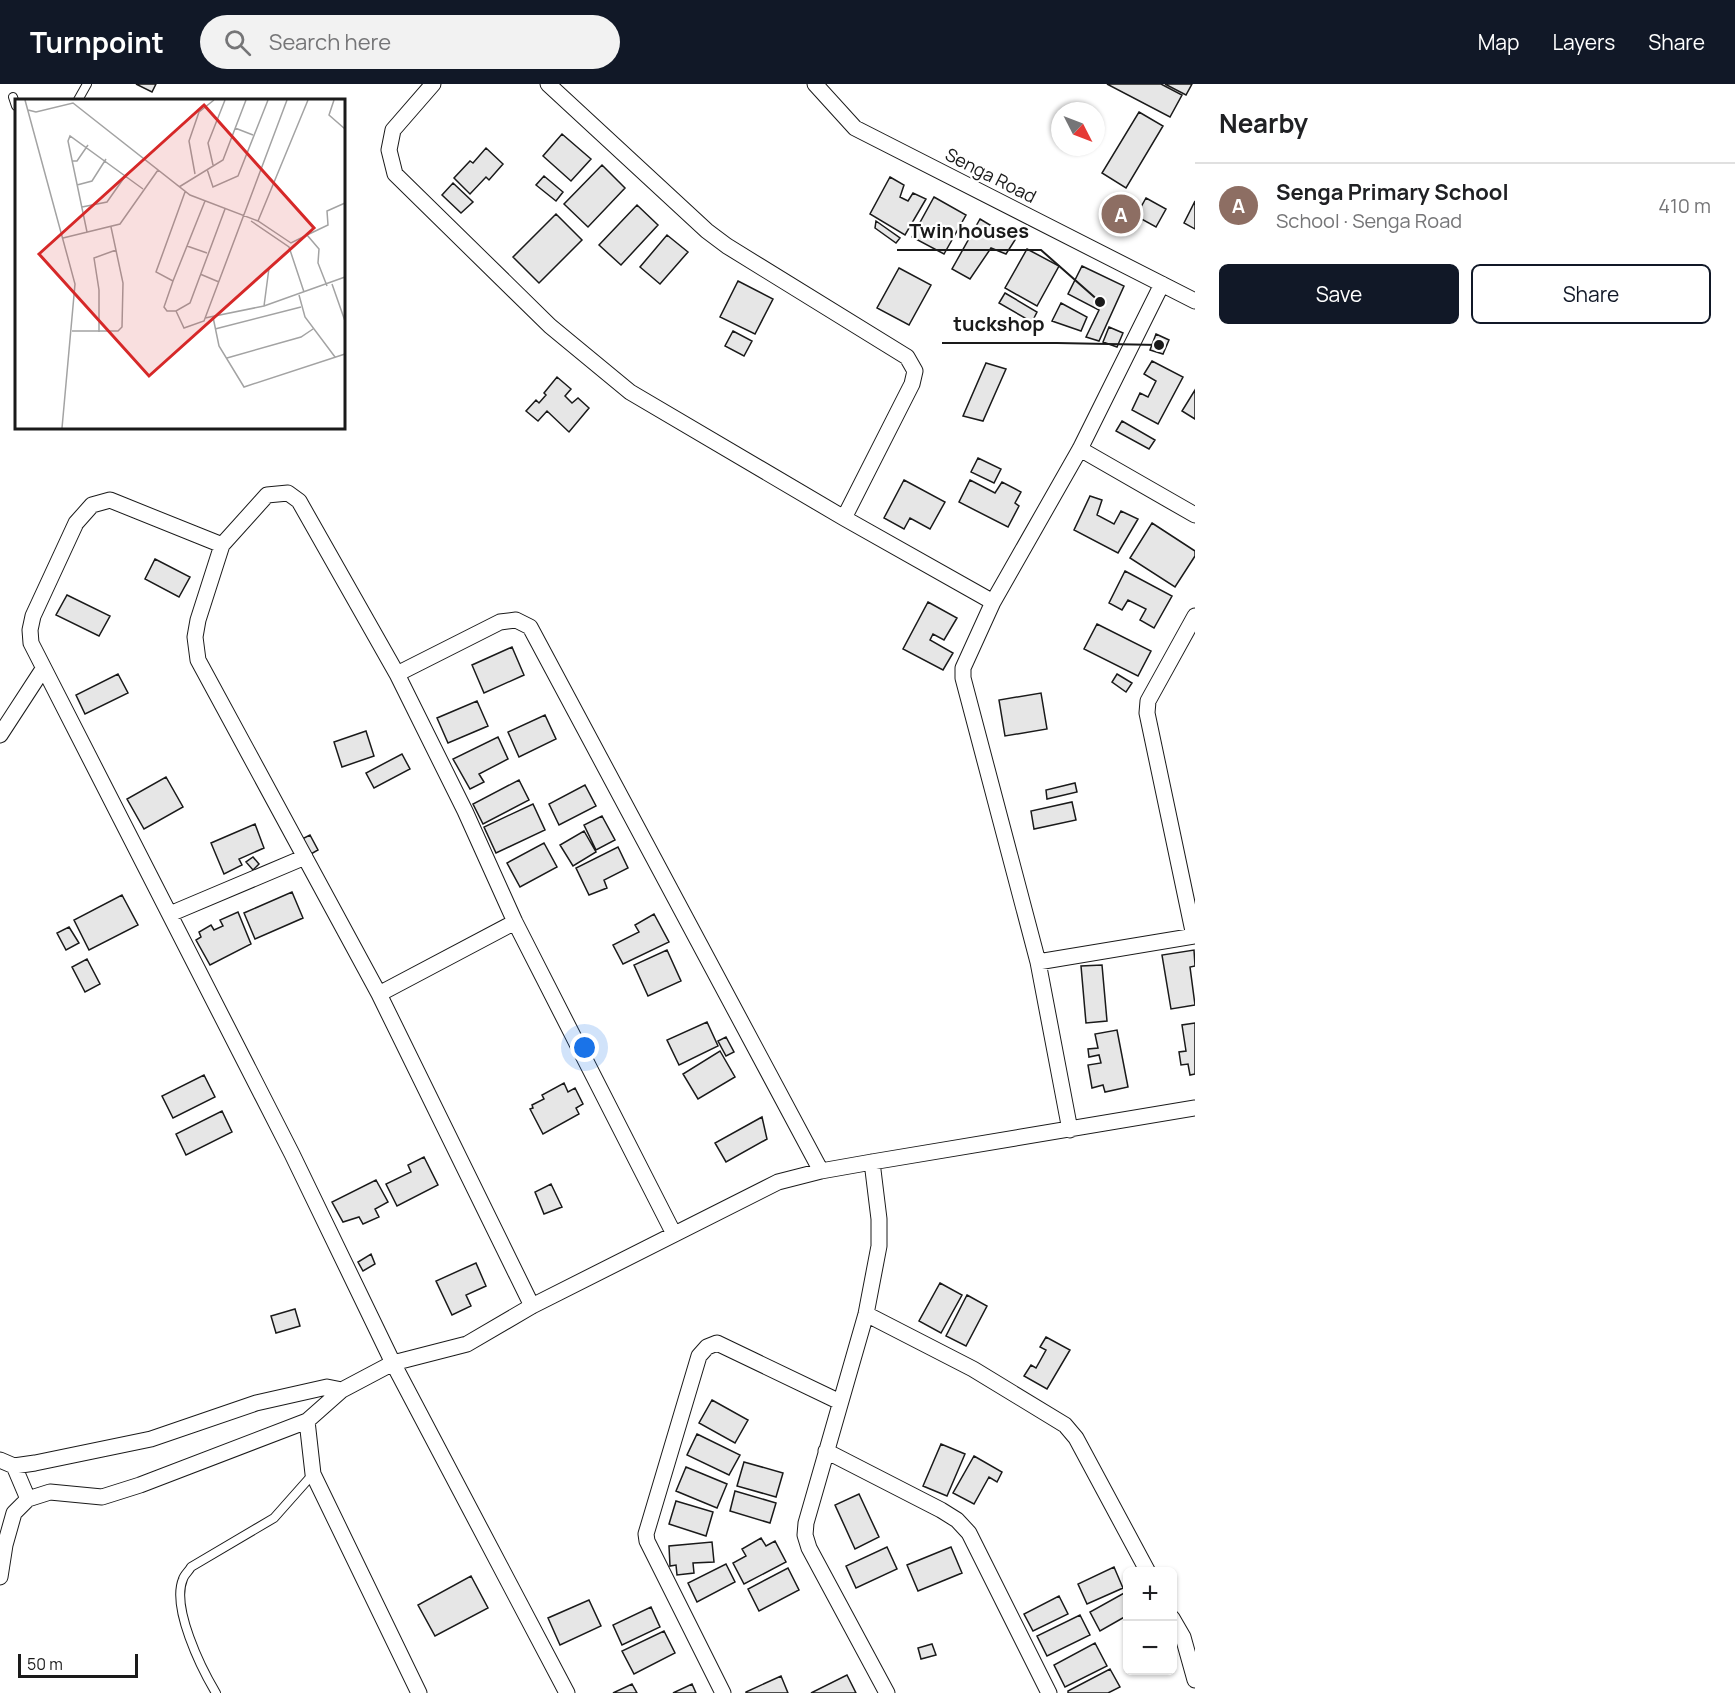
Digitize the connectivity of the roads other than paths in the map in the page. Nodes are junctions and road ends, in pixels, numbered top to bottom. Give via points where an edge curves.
1 (87, 84) edge
2 (433, 84) edge
3 (548, 84) edge
4 (814, 84) edge
5 (13, 98) dead end
6 (79, 99) edge
7 (15, 103) edge
8 (1162, 284) junction
9 (1195, 300) edge
10 (1080, 449) junction
11 (1195, 514) edge
12 (844, 518) junction
13 (222, 545) junction
14 (993, 602) junction
15 (1195, 616) edge
16 (44, 669) junction
17 (397, 674) junction
18 (5, 713) edge
19 (0, 735) edge
20 (304, 856) junction
21 (170, 914) junction
22 (515, 922) junction
23 (1195, 936) edge
24 (1038, 962) junction
25 (379, 994) junction
26 (1195, 1108) edge
27 (1070, 1130) junction
28 (872, 1162) junction
29 (820, 1171) junction
30 (674, 1234) junction
31 (532, 1306) junction
32 (866, 1314) junction
33 (393, 1363) junction
34 (342, 1390) junction
35 (840, 1402) junction
36 (307, 1421) junction
37 (826, 1451) junction
38 (0, 1460) edge
39 (14, 1467) junction
40 (313, 1474) junction
41 (28, 1499) junction
42 (1145, 1567) edge
43 (0, 1577) edge
44 (1175, 1621) edge
45 (1195, 1680) edge
46 (216, 1693) edge
47 (419, 1693) edge
48 (567, 1693) edge
49 (723, 1693) edge
50 (887, 1693) edge
51 (1049, 1693) edge

1 - 6 lane
2 - 12 street via 393,130 389,150 395,174 550,326 630,392
3 - 12 street via 714,236 907,357 915,371 912,384
4 - 8 street, Senga Road via 855,128
5 - 7 lane
8 - 9 street, Senga Road
8 - 10 street
10 - 11 street
10 - 14 street
12 - 14 street
13 - 16 street via 110,500 92,505 76,524 33,616 31,643
13 - 17 street via 267,495 288,493 299,501
13 - 20 street via 198,620 198,660
14 - 24 street via 963,668 963,678
15 - 23 street via 1148,701 1147,713
16 - 18 street
16 - 21 street
17 - 22 street
17 - 29 street via 500,622 516,620 530,627
18 - 19 street
20 - 21 street
20 - 25 street
21 - 33 street
22 - 25 street
22 - 30 street
23 - 24 street
24 - 27 street
25 - 31 street
26 - 27 street
27 - 28 street
28 - 29 street
28 - 32 street via 879,1246
29 - 30 street via 778,1182
30 - 31 street
31 - 33 street via 467,1344
32 - 35 street
32 - 42 street via 973,1369 1065,1425 1076,1438
33 - 34 street
33 - 48 street
34 - 36 street
34 - 39 street via 309,1390 256,1403 151,1439
35 - 37 street
35 - 49 street via 717,1343 699,1356 646,1534
36 - 40 street
36 - 41 street via 102,1497 50,1492
37 - 50 street via 805,1535
37 - 51 street via 941,1510 969,1533
38 - 39 street
39 - 41 street
40 - 46 lane via 274,1518 191,1567 182,1579 181,1600 188,1638
40 - 47 street
41 - 43 street via 14,1513
44 - 45 street

